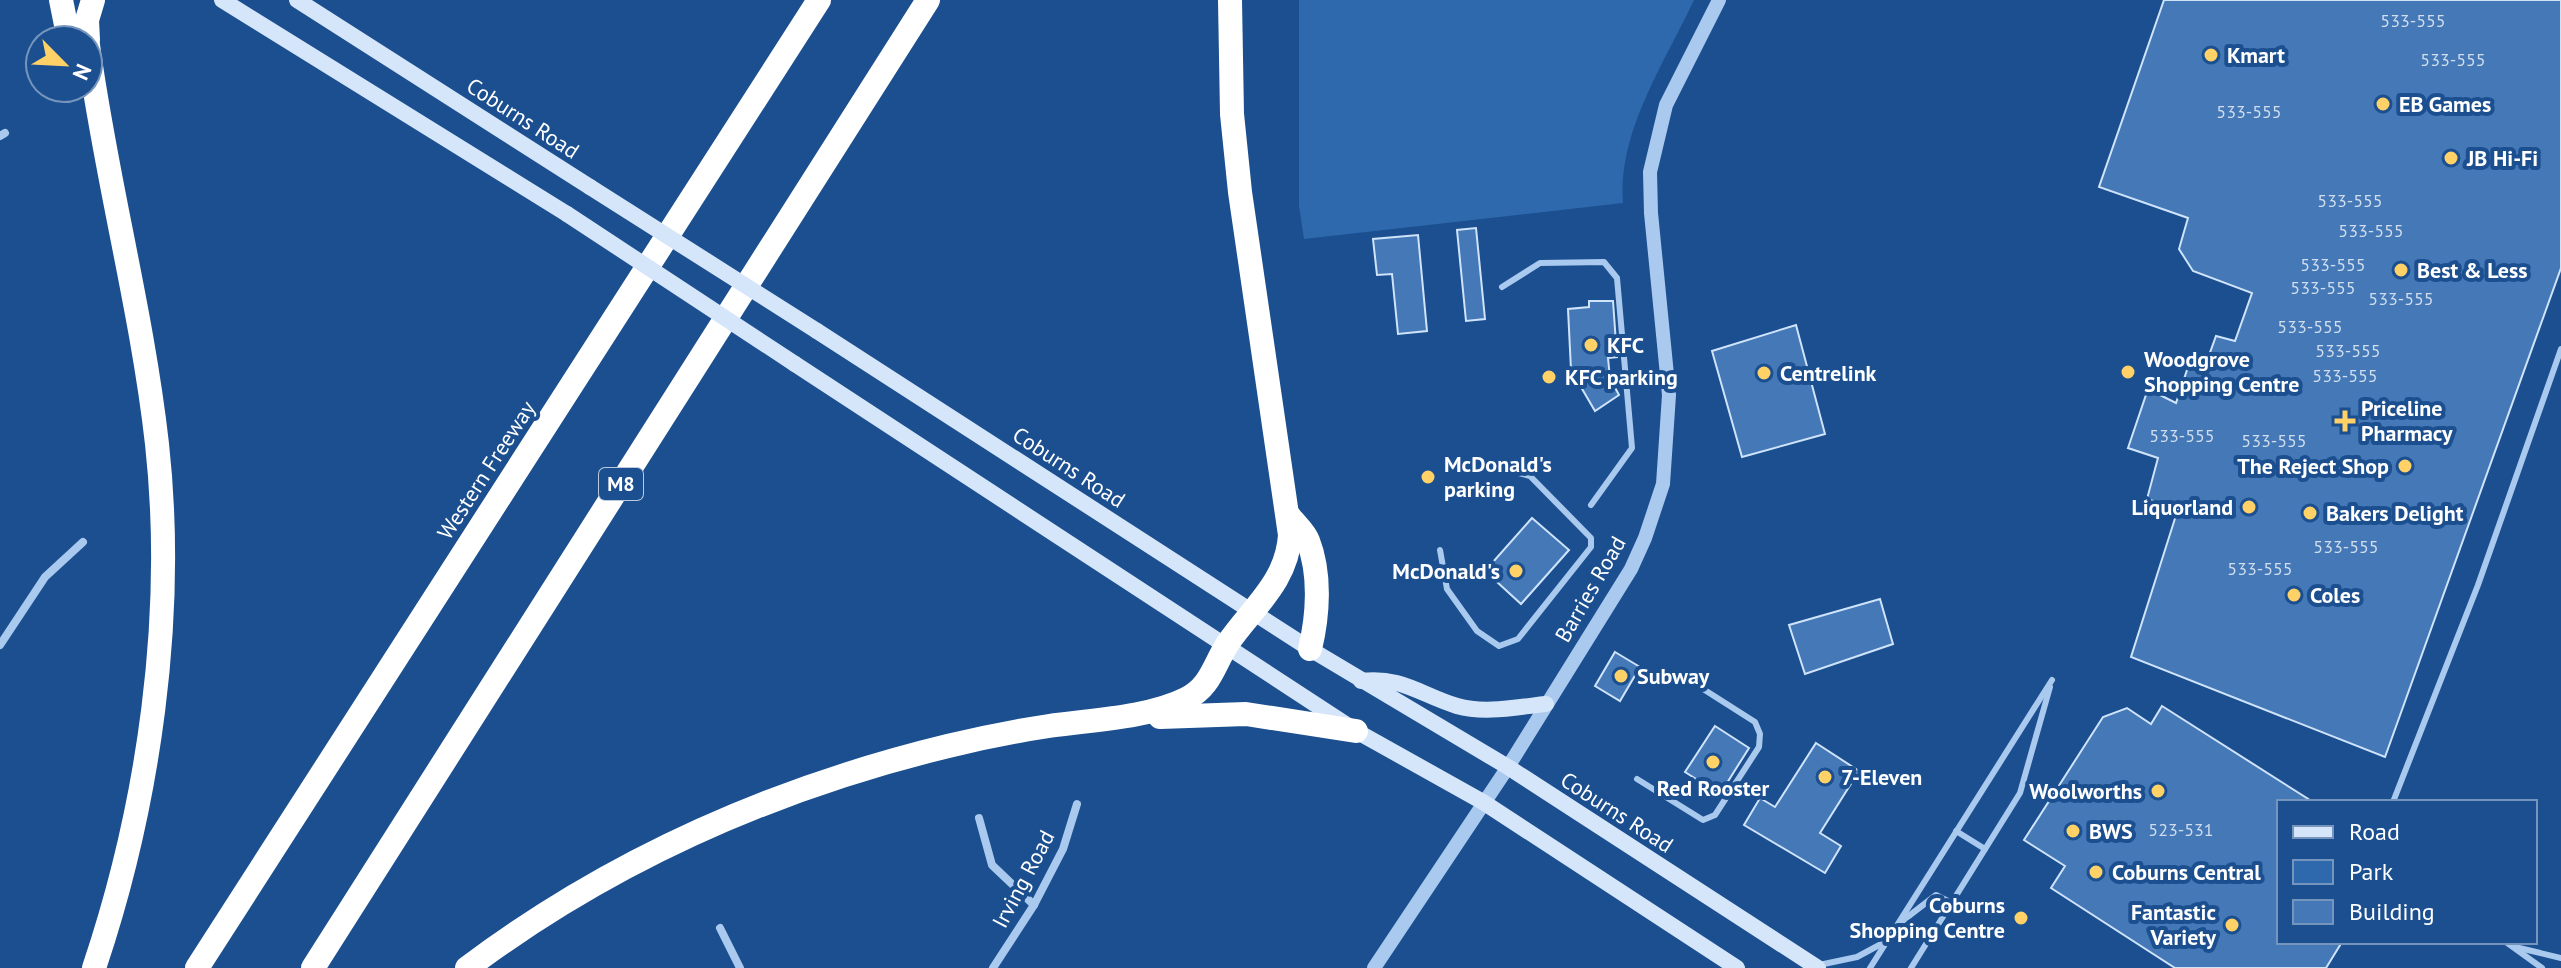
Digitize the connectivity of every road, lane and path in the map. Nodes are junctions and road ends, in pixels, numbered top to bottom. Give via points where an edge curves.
1 (61, 0) edge
2 (93, 0) edge
3 (222, 0) edge
4 (297, 0) edge
5 (819, 0) edge
6 (928, 0) edge
7 (1230, 0) edge
8 (1719, 0) edge
9 (66, 24) edge
10 (87, 24) edge
11 (91, 104) edge
12 (1502, 287) dead end
13 (2561, 349) edge
14 (1503, 469) dead end
15 (1591, 505) dead end
16 (1289, 516) junction
17 (83, 542) dead end
18 (1440, 550) dead end
19 (1254, 612) junction
20 (0, 645) edge
21 (1227, 645) junction
22 (1310, 649) junction
23 (1361, 681) junction
24 (1700, 687) dead end
25 (1546, 704) junction
26 (1112, 718) junction
27 (1356, 731) junction
28 (1508, 767) junction
29 (1637, 779) dead end
30 (2394, 800) edge
31 (1483, 802) junction
32 (1077, 804) dead end
33 (979, 818) dead end
34 (1956, 831) junction
35 (1985, 849) junction
36 (1952, 903) junction
37 (1034, 905) junction
38 (1895, 926) junction
39 (720, 928) dead end
40 (1885, 942) junction
41 (2510, 944) edge
42 (2515, 947) junction
43 (2561, 958) edge
44 (1817, 967) edge
45 (94, 968) edge
46 (197, 968) edge
47 (313, 968) edge
48 (467, 968) edge
49 (740, 968) edge
50 (993, 968) edge
51 (1374, 968) edge
52 (1737, 968) edge
53 (1870, 968) edge
54 (1911, 968) edge
55 (2542, 968) edge

1 - 9 highway
2 - 10 highway
3 - 21 main road, bridge via 567,214
4 - 19 main road, Coburns Road, bridge
5 - 46 highway, Western Freeway
6 - 47 highway, M8
7 - 16 highway via 1240,192
8 - 25 street, Barries Road via 1666,105 1650,172 1669,395 1663,484 1631,569
11 - 45 highway via 128,256 150,391 162,575 147,750 123,869
12 - 15 lane via 1540,263 1604,262 1617,278 1632,448
13 - 30 lane via 2478,585
14 - 18 lane via 1530,476 1591,538 1591,547 1518,639 1499,646 1477,631 1447,589
16 - 19 highway via 1286,563
16 - 22 highway via 1308,538 1314,572
17 - 20 street via 45,577
19 - 21 highway
19 - 22 main road, Coburns Road
21 - 26 highway via 1210,678 1187,699
21 - 27 main road
22 - 23 main road, Coburns Road
23 - 25 main road via 1397,681 1479,709
23 - 28 main road, Coburns Road
24 - 29 lane via 1755,722 1760,734 1759,747 1715,815 1703,820
25 - 28 street, Barries Road
26 - 27 highway via 1246,714
26 - 48 highway via 951,745 820,782 678,840 606,878
27 - 31 main road
28 - 31 street, Barries Road
28 - 44 main road, Coburns Road
31 - 51 street, Barries Road
31 - 52 main road
32 - 37 street, Irving Road via 1063,849
33 - 37 street via 992,865
34 - 35 lane
34 - 35 lane via 2052,680 2020,793
34 - 38 lane
35 - 36 lane
36 - 38 lane via 1936,895
36 - 54 lane
37 - 50 street, Irving Road
38 - 40 lane
39 - 49 street
40 - 44 lane via 1857,957
40 - 53 lane
41 - 42 lane
42 - 43 lane
42 - 55 lane

